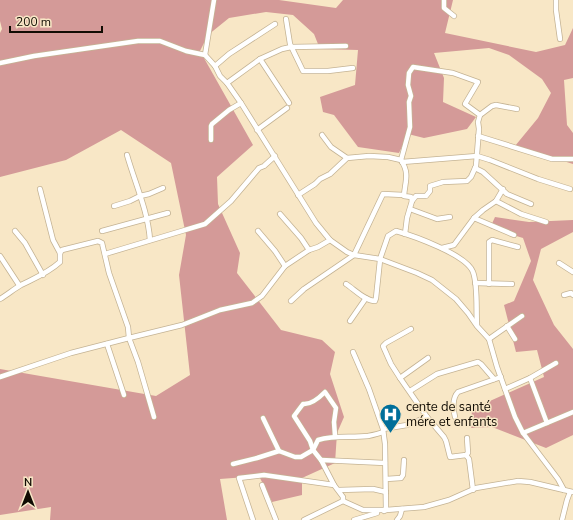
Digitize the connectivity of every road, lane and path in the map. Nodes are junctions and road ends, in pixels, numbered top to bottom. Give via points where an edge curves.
1 (214, 0) edge
2 (444, 0) edge
3 (556, 0) edge
4 (454, 16) dead end
5 (286, 18) dead end
6 (275, 24) dead end
7 (560, 39) dead end
8 (346, 46) dead end
9 (292, 47) junction
10 (205, 55) junction
11 (260, 59) junction
12 (0, 63) edge
13 (215, 66) junction
14 (354, 68) dead end
15 (227, 84) junction
16 (241, 103) junction
17 (289, 103) dead end
18 (287, 108) dead end
19 (517, 109) dead end
20 (480, 115) junction
21 (257, 130) junction
22 (322, 135) dead end
23 (478, 136) junction
24 (211, 140) dead end
25 (127, 155) dead end
26 (275, 156) junction
27 (477, 156) junction
28 (347, 158) junction
29 (573, 159) edge
30 (402, 161) junction
31 (475, 168) junction
32 (163, 188) dead end
33 (40, 189) dead end
34 (504, 189) junction
35 (570, 189) dead end
36 (404, 194) junction
37 (298, 195) junction
38 (140, 196) junction
39 (412, 201) junction
40 (496, 202) junction
41 (531, 204) dead end
42 (114, 206) dead end
43 (410, 209) junction
44 (168, 213) dead end
45 (280, 214) dead end
46 (450, 217) dead end
47 (474, 218) junction
48 (147, 219) junction
49 (546, 222) dead end
50 (15, 231) dead end
51 (258, 231) dead end
52 (102, 232) dead end
53 (405, 234) junction
54 (514, 235) dead end
55 (150, 240) junction
56 (330, 240) junction
57 (518, 247) dead end
58 (442, 248) junction
59 (309, 250) junction
60 (60, 253) junction
61 (106, 254) junction
62 (354, 255) junction
63 (0, 256) edge
64 (380, 260) junction
65 (559, 263) dead end
66 (285, 266) junction
67 (573, 272) edge
68 (42, 275) junction
69 (346, 284) dead end
70 (476, 284) junction
71 (489, 284) junction
72 (512, 284) dead end
73 (20, 286) junction
74 (564, 295) dead end
75 (573, 295) edge
76 (366, 298) junction
77 (0, 299) edge
78 (291, 301) dead end
79 (522, 316) dead end
80 (350, 321) dead end
81 (477, 326) junction
82 (507, 326) junction
83 (411, 329) dead end
84 (129, 338) junction
85 (489, 339) junction
86 (515, 339) dead end
87 (107, 344) junction
88 (353, 352) dead end
89 (428, 358) dead end
90 (556, 363) dead end
91 (1, 376) edge
92 (501, 377) junction
93 (400, 378) junction
94 (530, 378) junction
95 (494, 379) junction
96 (505, 388) junction
97 (410, 391) junction
98 (124, 395) dead end
99 (573, 412) edge
100 (154, 417) dead end
101 (428, 417) junction
102 (455, 417) dead end
103 (263, 418) dead end
104 (547, 423) junction
105 (383, 430) junction
106 (523, 433) junction
107 (335, 436) junction
108 (467, 438) dead end
109 (313, 450) junction
110 (279, 451) junction
111 (466, 455) junction
112 (321, 460) junction
113 (404, 460) dead end
114 (386, 463) junction
115 (233, 464) dead end
116 (386, 479) junction
117 (334, 484) junction
118 (262, 485) dead end
119 (339, 490) junction
120 (474, 490) junction
121 (564, 490) junction
122 (386, 492) junction
123 (572, 492) edge
124 (343, 501) junction
125 (402, 508) junction
126 (386, 510) junction
127 (253, 520) edge
128 (276, 520) edge
129 (304, 520) edge
130 (354, 520) edge
131 (397, 520) edge
132 (562, 520) edge

1 - 10 street
2 - 4 street via 444,8
3 - 7 street
5 - 9 street
6 - 13 street
8 - 9 street
9 - 11 street
9 - 14 street via 304,71
10 - 12 street via 160,41 138,41
10 - 13 street
11 - 15 street
11 - 17 street
13 - 15 street
15 - 16 street
16 - 21 street
16 - 24 street via 212,124
18 - 21 street
19 - 20 street via 496,105
20 - 23 street
20 - 30 street via 465,104 478,82 453,73 413,67 409,73 408,85 411,96 408,102 410,127
21 - 26 street
22 - 28 street via 331,147
23 - 27 street
23 - 29 street via 552,159
25 - 38 street
26 - 37 street
26 - 55 street via 259,168 231,201 204,224
27 - 30 street
27 - 31 street
27 - 35 street
28 - 30 street via 388,157
28 - 37 street via 330,174
30 - 36 street via 407,176
31 - 34 street
31 - 39 street via 467,181 434,184 430,186 426,196 416,196
32 - 38 street
33 - 60 street via 53,240
34 - 40 street
34 - 41 street via 507,194
36 - 39 street via 411,197
36 - 62 street via 383,194
37 - 56 street
38 - 42 street via 130,202
38 - 48 street
39 - 43 street
40 - 47 street
40 - 49 street
43 - 46 street via 437,219
43 - 53 street
44 - 48 street
45 - 59 street
47 - 54 street
47 - 58 street via 454,245
48 - 52 street
48 - 55 street
50 - 68 street via 25,243
51 - 66 street
53 - 58 street
53 - 64 street via 396,231 388,236
55 - 61 street
56 - 59 street
56 - 62 street
57 - 71 street via 492,240 489,242
58 - 70 street via 470,266
59 - 66 street
60 - 61 street via 62,250 98,240
60 - 68 street via 60,262
61 - 84 street via 109,273 128,327
62 - 64 street
62 - 78 street via 304,289
63 - 73 street
64 - 76 street via 376,300
64 - 81 street via 432,280 456,298
65 - 67 street
66 - 84 street via 262,296 252,303 220,310 182,326
68 - 73 street
69 - 76 street
70 - 71 street
70 - 81 street
71 - 72 street
73 - 77 street
74 - 75 street
76 - 80 street
79 - 82 street
81 - 85 street
82 - 85 street
82 - 86 street
83 - 93 street via 383,346
84 - 87 street
84 - 100 street
85 - 92 street
87 - 91 street
87 - 98 street
88 - 105 street
89 - 93 street
90 - 94 street
92 - 95 street
92 - 96 street
93 - 97 street
94 - 96 street
94 - 104 street
95 - 97 street via 478,362 437,374
95 - 102 street via 458,392 455,395
96 - 106 street
97 - 101 street
99 - 104 street
101 - 105 street
101 - 111 street via 446,441 450,457
103 - 110 street
104 - 106 street
105 - 107 street via 367,436
105 - 114 street
106 - 121 street
107 - 109 street via 318,440
107 - 109 street via 336,408 325,392 310,403 303,404 294,416
108 - 111 street
109 - 110 street via 303,457 296,458
109 - 112 street
110 - 115 street
111 - 120 street via 469,459
112 - 114 street
112 - 117 street
113 - 116 street via 401,478
114 - 116 street
116 - 122 street
117 - 119 street
117 - 127 street via 264,475 239,478
118 - 128 street
119 - 122 street via 373,489
119 - 124 street via 344,497
120 - 121 street via 518,481
120 - 125 street via 429,506
121 - 123 street
122 - 126 street
123 - 132 street via 567,500
124 - 126 street via 364,510
124 - 129 street
125 - 126 street
125 - 131 street
126 - 130 street

